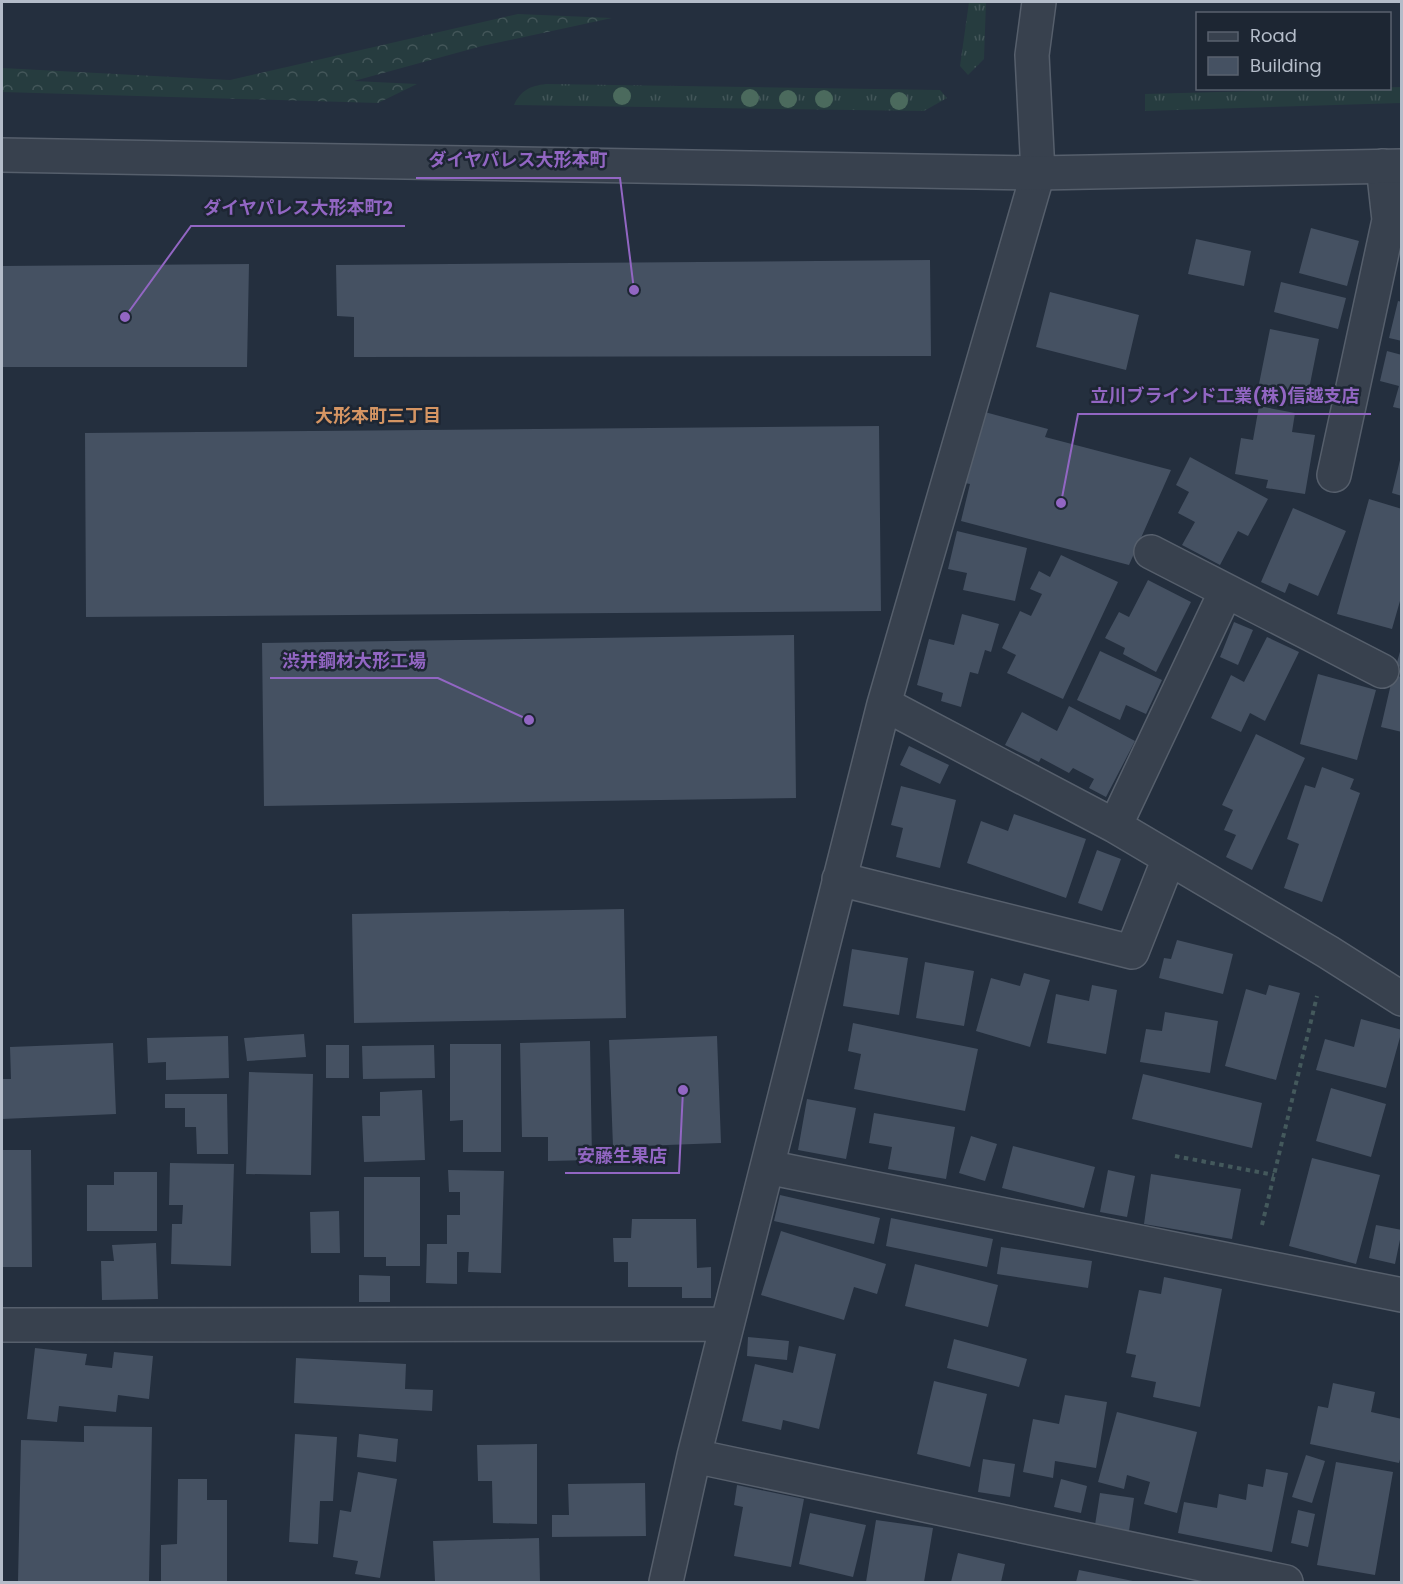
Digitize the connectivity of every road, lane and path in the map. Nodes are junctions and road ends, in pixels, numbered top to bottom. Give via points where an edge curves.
1 (1039, 2) edge
2 (2, 155) edge
3 (1392, 166) edge
4 (1038, 172) junction
5 (1334, 475) dead end
6 (1150, 552) dead end
7 (1226, 591) junction
8 (1382, 671) dead end
9 (884, 704) junction
10 (1115, 826) junction
11 (1169, 858) junction
12 (839, 879) junction
13 (1328, 952) junction
14 (1401, 999) edge
15 (1175, 1156) dead end
16 (767, 1167) junction
17 (1274, 1175) junction
18 (1252, 1265) junction
19 (1401, 1295) edge
20 (727, 1324) junction
21 (2, 1325) edge
22 (694, 1456) junction
23 (666, 1582) edge
24 (1286, 1582) edge

1 - 4 street via 1032,55
2 - 4 street
3 - 4 street
3 - 5 street via 1389,220
4 - 9 street
6 - 7 street
7 - 8 street
7 - 10 street
9 - 10 street
9 - 12 street
10 - 11 street
11 - 12 street via 1132,952
11 - 13 street
12 - 16 street
13 - 14 street
13 - 17 path
15 - 17 path
16 - 18 street
16 - 20 street
17 - 18 path
18 - 19 street
20 - 21 street
20 - 22 street
22 - 23 street
22 - 24 street

